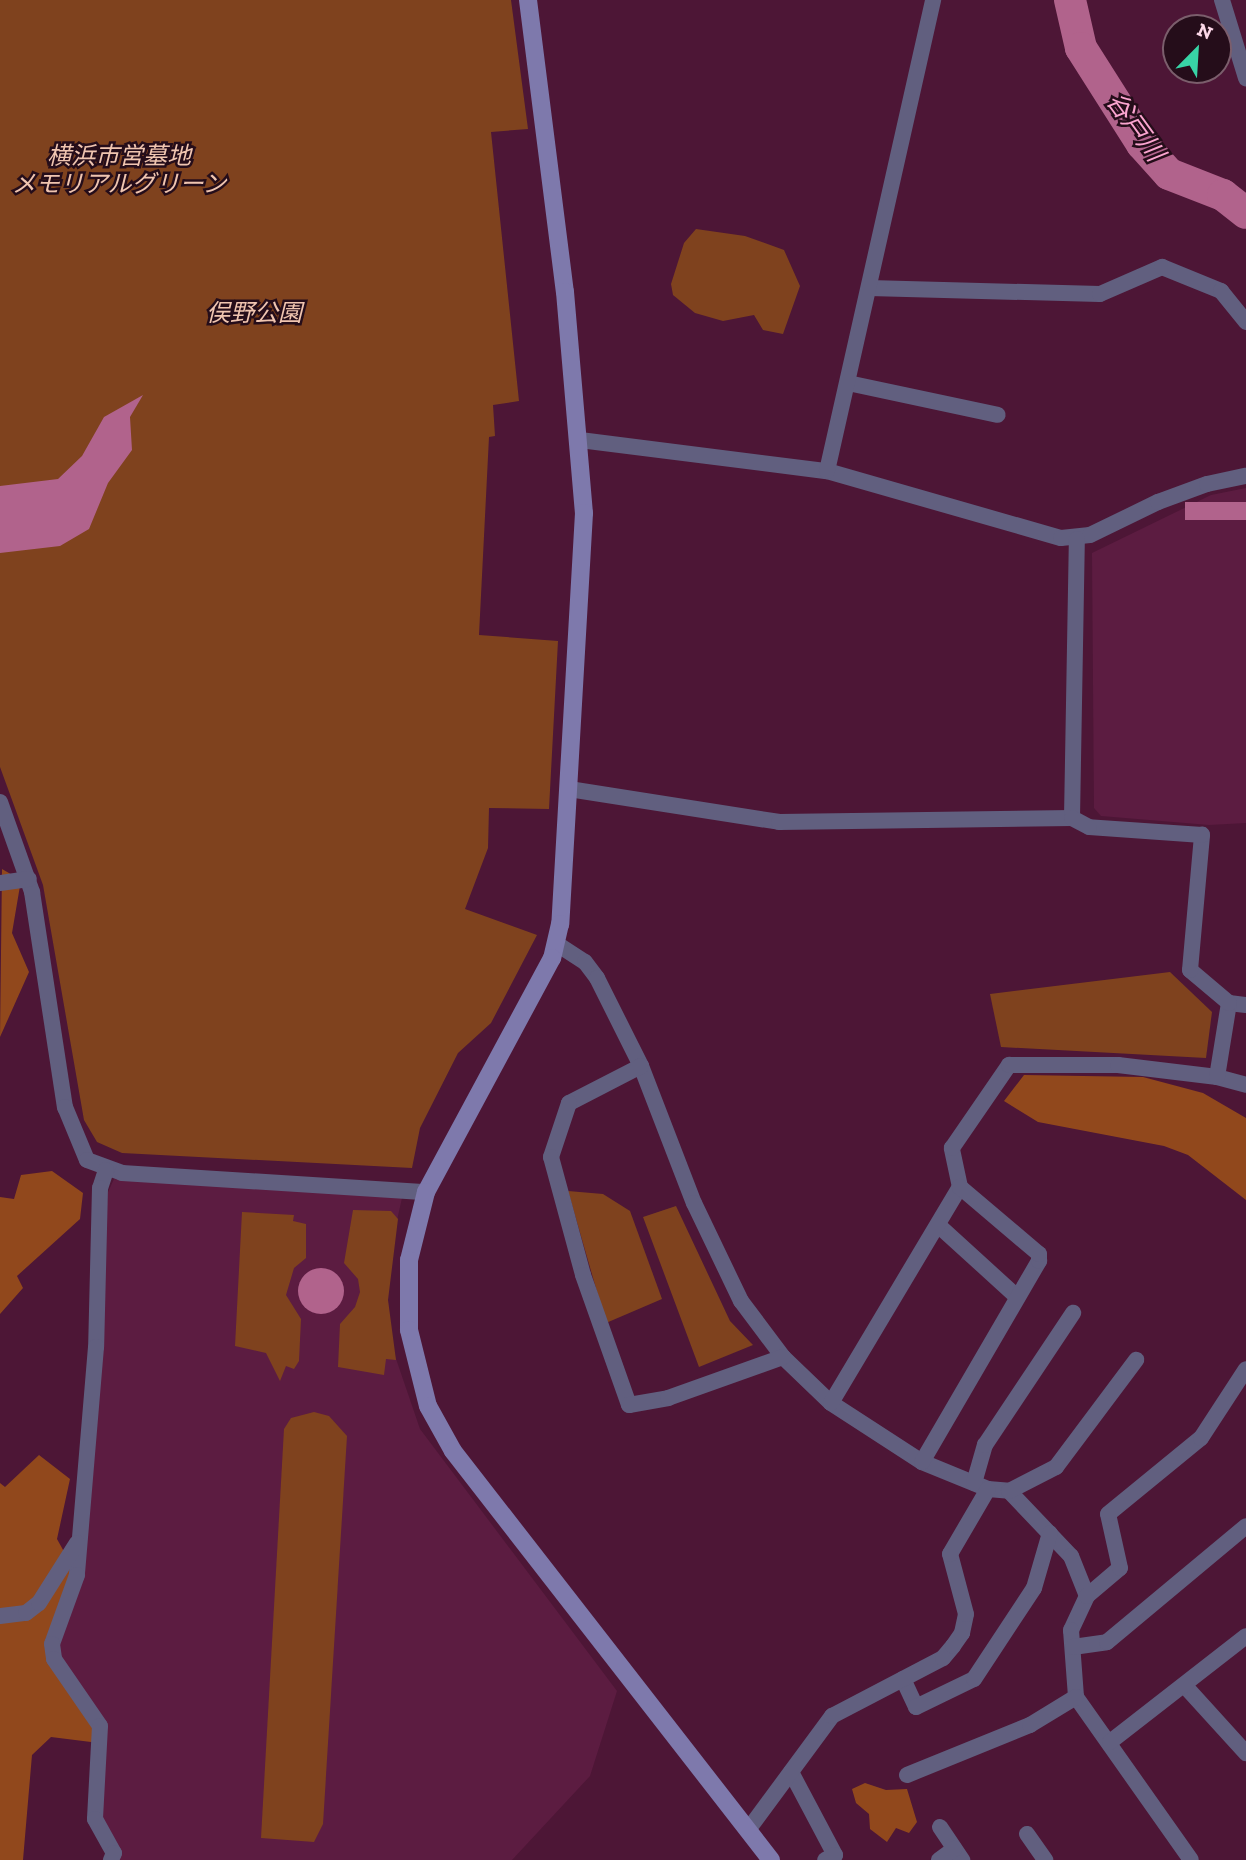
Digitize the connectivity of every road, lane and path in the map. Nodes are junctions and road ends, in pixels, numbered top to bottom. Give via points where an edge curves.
1 (528, 0) edge
2 (933, 0) edge
3 (1222, 0) edge
4 (1246, 78) edge
5 (869, 288) junction
6 (1246, 323) edge
7 (848, 383) junction
8 (998, 415) dead end
9 (580, 439) junction
10 (827, 471) junction
11 (1246, 476) edge
12 (1077, 539) junction
13 (569, 789) junction
14 (0, 802) edge
15 (1072, 818) junction
16 (29, 879) junction
17 (0, 883) edge
18 (557, 944) junction
19 (1228, 1003) junction
20 (1246, 1005) edge
21 (641, 1066) junction
22 (1217, 1077) junction
23 (1246, 1085) edge
24 (106, 1170) junction
25 (960, 1186) junction
26 (426, 1192) junction
27 (938, 1225) junction
28 (1017, 1297) junction
29 (1073, 1313) dead end
30 (783, 1357) junction
31 (1136, 1360) dead end
32 (1246, 1369) edge
33 (831, 1403) junction
34 (922, 1462) junction
35 (981, 1486) junction
36 (1009, 1491) junction
37 (1246, 1526) edge
38 (1050, 1533) junction
39 (77, 1543) junction
40 (1087, 1596) junction
41 (0, 1616) edge
42 (1246, 1636) edge
43 (1073, 1647) junction
44 (903, 1679) junction
45 (1185, 1686) junction
46 (1076, 1697) junction
47 (1110, 1742) junction
48 (1246, 1753) edge
49 (791, 1772) junction
50 (907, 1775) dead end
51 (940, 1826) dead end
52 (748, 1830) junction
53 (1027, 1834) dead end
54 (958, 1854) edge
55 (111, 1860) edge
56 (771, 1860) edge
57 (825, 1860) edge
58 (939, 1860) edge
59 (1045, 1860) edge
60 (1191, 1860) edge

1 - 9 street
2 - 5 street
3 - 4 street
5 - 6 street via 1100,294 1162,267 1221,291
5 - 7 street
7 - 8 street
7 - 10 street
9 - 10 street
9 - 13 street via 584,513
10 - 12 street
11 - 12 street via 1196,488
12 - 15 street
13 - 15 street via 779,822
13 - 18 street
14 - 16 street
15 - 19 street via 1089,827 1202,835 1190,970
16 - 17 street
16 - 24 street via 65,1107 77,1145 87,1160
18 - 21 street via 585,962 597,978
18 - 26 street
19 - 20 street
19 - 22 street
21 - 30 street via 694,1203 741,1301
21 - 30 street via 569,1103 551,1157 583,1275 629,1405 668,1398
22 - 23 street
22 - 25 street via 1131,1065 1009,1065 952,1147
24 - 26 street
24 - 39 street via 100,1188 96,1347
25 - 27 street
25 - 28 street via 1039,1254 1033,1275
26 - 52 street via 412,1241 407,1305 413,1355 428,1406 453,1451 496,1509
27 - 28 street
27 - 33 street
28 - 34 street
29 - 35 street via 985,1445
30 - 33 street
31 - 36 street via 1056,1467
32 - 40 street via 1201,1438 1108,1514 1120,1568
33 - 34 street
34 - 35 street
35 - 36 street
35 - 44 street via 950,1554 966,1614 962,1633 943,1658
36 - 38 street
37 - 43 street via 1107,1642
38 - 40 street via 1071,1556
38 - 44 street via 1034,1588 974,1679 916,1707
39 - 41 street via 39,1603 26,1613
39 - 55 street via 76,1575 52,1644 54,1659 100,1726 95,1819 114,1853
40 - 43 street via 1071,1630
42 - 45 street
43 - 46 street
44 - 49 street via 832,1716
45 - 47 street
45 - 48 street
46 - 47 street
46 - 50 street via 1030,1725
47 - 60 street
49 - 52 street
49 - 57 street via 835,1855
51 - 54 street
52 - 56 street
53 - 59 street
54 - 58 street

